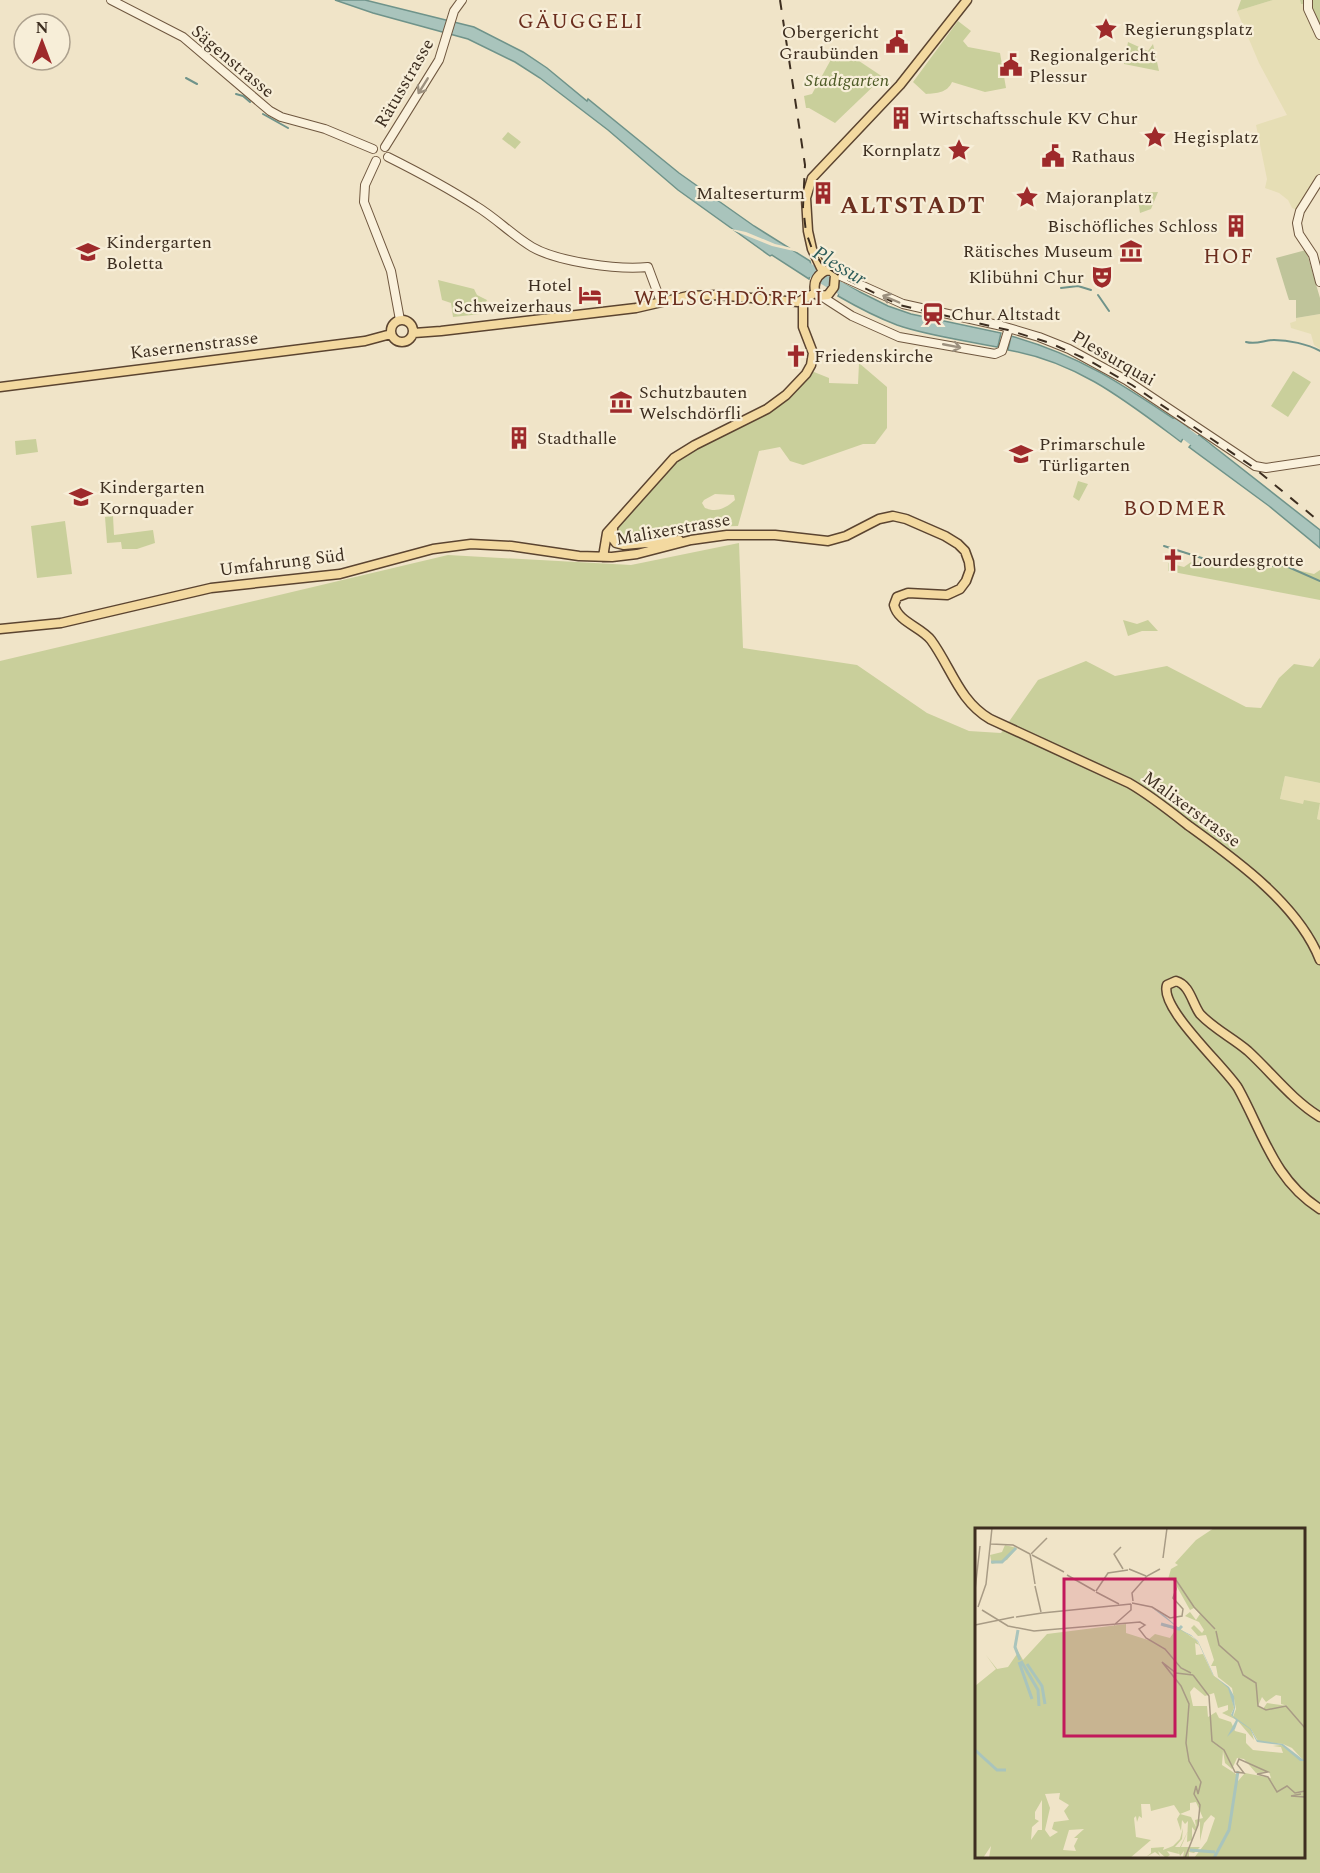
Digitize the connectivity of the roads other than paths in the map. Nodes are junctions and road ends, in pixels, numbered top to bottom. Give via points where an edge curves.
1 (111, 0) edge
2 (462, 0) edge
3 (967, 0) edge
4 (1308, 0) edge
5 (1320, 35) edge
6 (385, 147) junction
7 (373, 149) junction
8 (388, 157) junction
9 (376, 161) junction
10 (1320, 179) edge
11 (823, 270) junction
12 (835, 275) junction
13 (1320, 282) edge
14 (818, 295) junction
15 (803, 301) junction
16 (661, 302) junction
17 (400, 320) junction
18 (1008, 331) junction
19 (414, 333) junction
20 (391, 334) junction
21 (0, 387) edge
22 (1320, 460) edge
23 (613, 527) junction
24 (691, 540) junction
25 (603, 557) junction
26 (0, 629) edge
27 (1320, 960) edge
28 (1320, 1118) edge
29 (1320, 1209) edge

1 - 7 street, Sägenstrasse via 183,37 270,111
2 -> 6 street, Rätusstrasse via 437,64
3 - 11 main road via 900,85 812,178 806,198 807,227
4 - 5 street
6 - 7 street via 378,145
6 - 8 street
7 - 9 street
8 - 9 street via 383,162
8 - 16 street via 471,202 545,253 564,259 648,267
9 - 17 street via 363,198 391,271
10 - 13 street via 1300,212 1297,226 1313,255
11 - 12 main road
11 - 14 main road via 815,282
12 - 14 main road via 831,292
18 -> 12 street, Plessurquai via 903,304
14 - 15 main road
14 -> 18 street via 857,319 899,337 1000,351
15 - 16 main road via 700,295
15 - 23 main road, Malixerstrasse via 803,327 813,356 803,378 767,409 679,454
16 - 19 main road
17 - 19 main road via 410,323
17 - 20 main road via 393,325
18 - 22 street, Plessurquai via 1062,345 1096,362 1252,464 1263,468
19 - 20 main road via 402,343
20 - 21 main road, Kasernenstrasse via 365,341
23 - 24 main road via 613,540 622,544
23 - 25 main road, Malixerstrasse via 605,538
24 - 25 main road, Malixerstrasse via 637,554
24 - 27 main road, Malixerstrasse via 762,534 828,541 893,516 955,541 969,562 964,585 947,594 904,593 894,605 899,615 932,641 971,704 990,719 1148,795 1261,883 1308,934
25 - 26 main road, Umfahrung Süd via 497,544 456,545 340,574 210,588 61,623
28 - 29 main road via 1245,1048 1206,1020 1184,984 1176,981 1167,986 1170,1003 1238,1088 1284,1177

